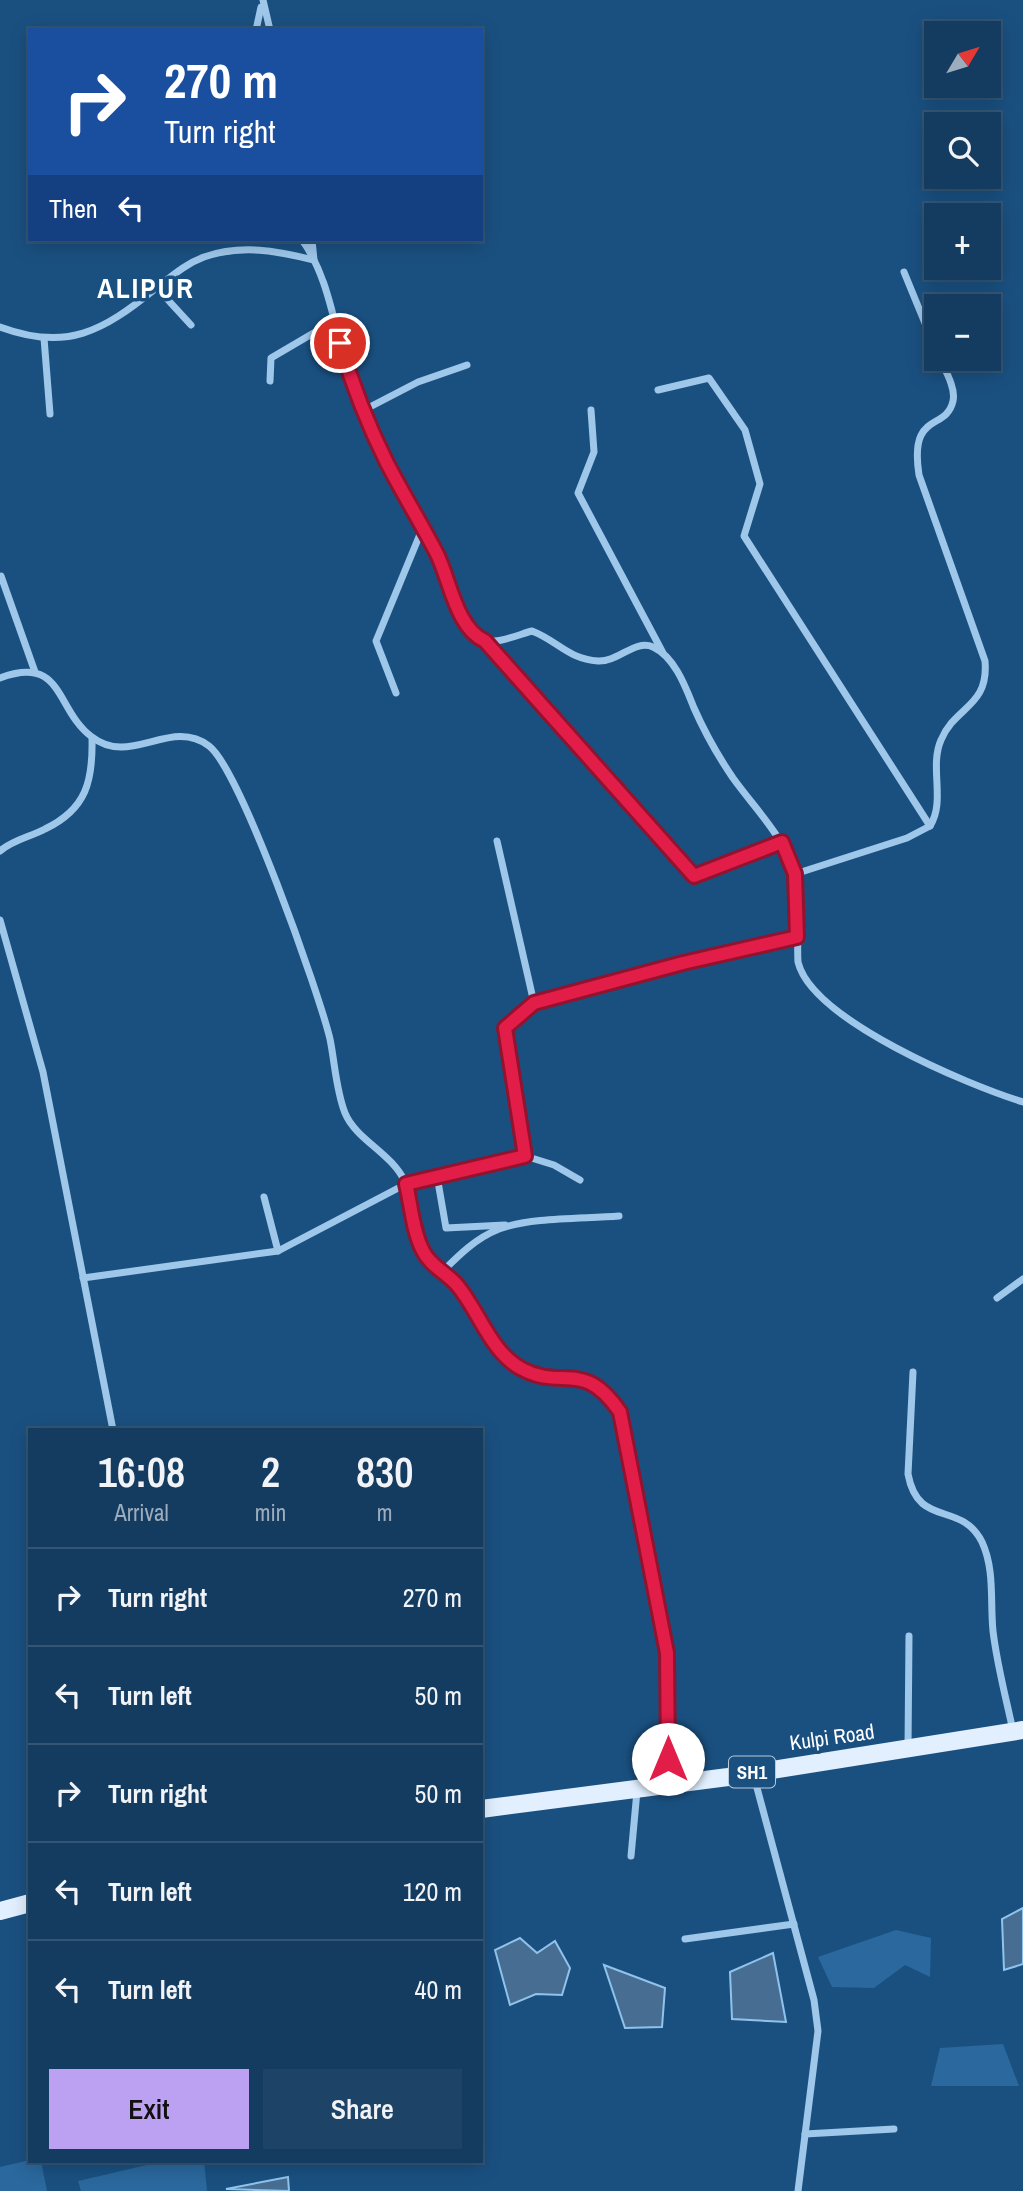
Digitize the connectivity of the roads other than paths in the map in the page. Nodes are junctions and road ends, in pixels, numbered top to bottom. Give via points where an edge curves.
1 (262, 0) edge
2 (256, 28) edge
3 (270, 28) edge
4 (303, 242) edge
5 (312, 242) edge
6 (314, 260) junction
7 (904, 272) dead end
8 (158, 288) junction
9 (334, 321) junction
10 (924, 321) edge
11 (191, 325) dead end
12 (0, 327) edge
13 (44, 338) junction
14 (467, 365) dead end
15 (945, 371) edge
16 (270, 381) dead end
17 (658, 390) dead end
18 (364, 410) junction
19 (591, 410) dead end
20 (50, 414) dead end
21 (423, 527) junction
22 (1, 576) edge
23 (485, 641) junction
24 (663, 653) junction
25 (36, 672) junction
26 (0, 678) edge
27 (396, 693) dead end
28 (92, 737) junction
29 (930, 827) junction
30 (497, 841) dead end
31 (782, 842) junction
32 (0, 851) edge
33 (795, 874) junction
34 (0, 920) edge
35 (797, 937) junction
36 (534, 1003) junction
37 (1023, 1102) edge
38 (525, 1156) junction
39 (437, 1176) junction
40 (580, 1180) dead end
41 (406, 1184) junction
42 (264, 1197) dead end
43 (619, 1216) dead end
44 (517, 1224) junction
45 (278, 1251) junction
46 (442, 1272) junction
47 (83, 1278) junction
48 (1023, 1279) edge
49 (998, 1298) dead end
50 (914, 1372) dead end
51 (113, 1428) edge
52 (909, 1636) dead end
53 (1018, 1731) edge
54 (908, 1749) junction
55 (753, 1772) junction
56 (668, 1785) junction
57 (637, 1789) junction
58 (483, 1809) edge
59 (631, 1856) dead end
60 (28, 1904) edge
61 (0, 1911) edge
62 (794, 1924) junction
63 (685, 1939) dead end
64 (894, 2129) dead end
65 (805, 2134) junction
66 (798, 2191) edge

1 - 2 street
1 - 3 street
4 - 6 street
5 - 6 street
6 - 8 street via 240,248 191,263
6 - 9 street
7 - 10 street
8 - 11 street
8 - 13 street via 112,323 78,336
9 - 16 street via 271,358
9 - 18 street
12 - 13 street
13 - 20 street
14 - 18 street via 418,382
15 - 29 street via 953,402 922,430 916,459 986,675 978,698 940,741 937,809
17 - 29 street via 709,378 745,430 760,484 744,536
18 - 21 street
19 - 24 street via 594,452 578,493
21 - 23 street via 463,618
21 - 27 street via 376,642
22 - 25 street
23 - 24 street via 532,631 582,659 602,662 640,645
23 - 31 street via 694,876
24 - 31 street via 714,748
25 - 26 street
25 - 28 street via 53,682
28 - 32 street via 93,767 82,798 61,820
28 - 41 street via 121,749 185,735 212,747 225,766 311,976 346,1116 397,1167
29 - 33 street
30 - 36 street
31 - 33 street
33 - 35 street
34 - 47 street via 43,1072
35 - 36 street
35 - 37 street via 802,975 837,1012 950,1074
36 - 38 street via 505,1028
38 - 39 street
38 - 40 street
39 - 41 street
39 - 44 street via 446,1228
41 - 45 street
41 - 46 street via 422,1251
42 - 45 street
43 - 44 street
44 - 46 street via 480,1240
45 - 47 street
46 - 56 street via 465,1295 509,1360 524,1371 582,1379 599,1387 620,1412 667,1653
47 - 51 street
48 - 49 street
50 - 53 street via 911,1489 916,1501 957,1518 981,1541 992,1587 999,1666
52 - 54 street
53 - 54 main road, Kulpi Road / SH1
54 - 55 main road, Kulpi Road / SH1
55 - 56 main road, Kulpi Road / SH1
55 - 62 street
56 - 57 main road, Kulpi Road / SH1
57 - 58 main road, Kulpi Road / SH1
57 - 59 street
60 - 61 main road
62 - 63 street
62 - 65 street via 818,2031
64 - 65 street
65 - 66 street

